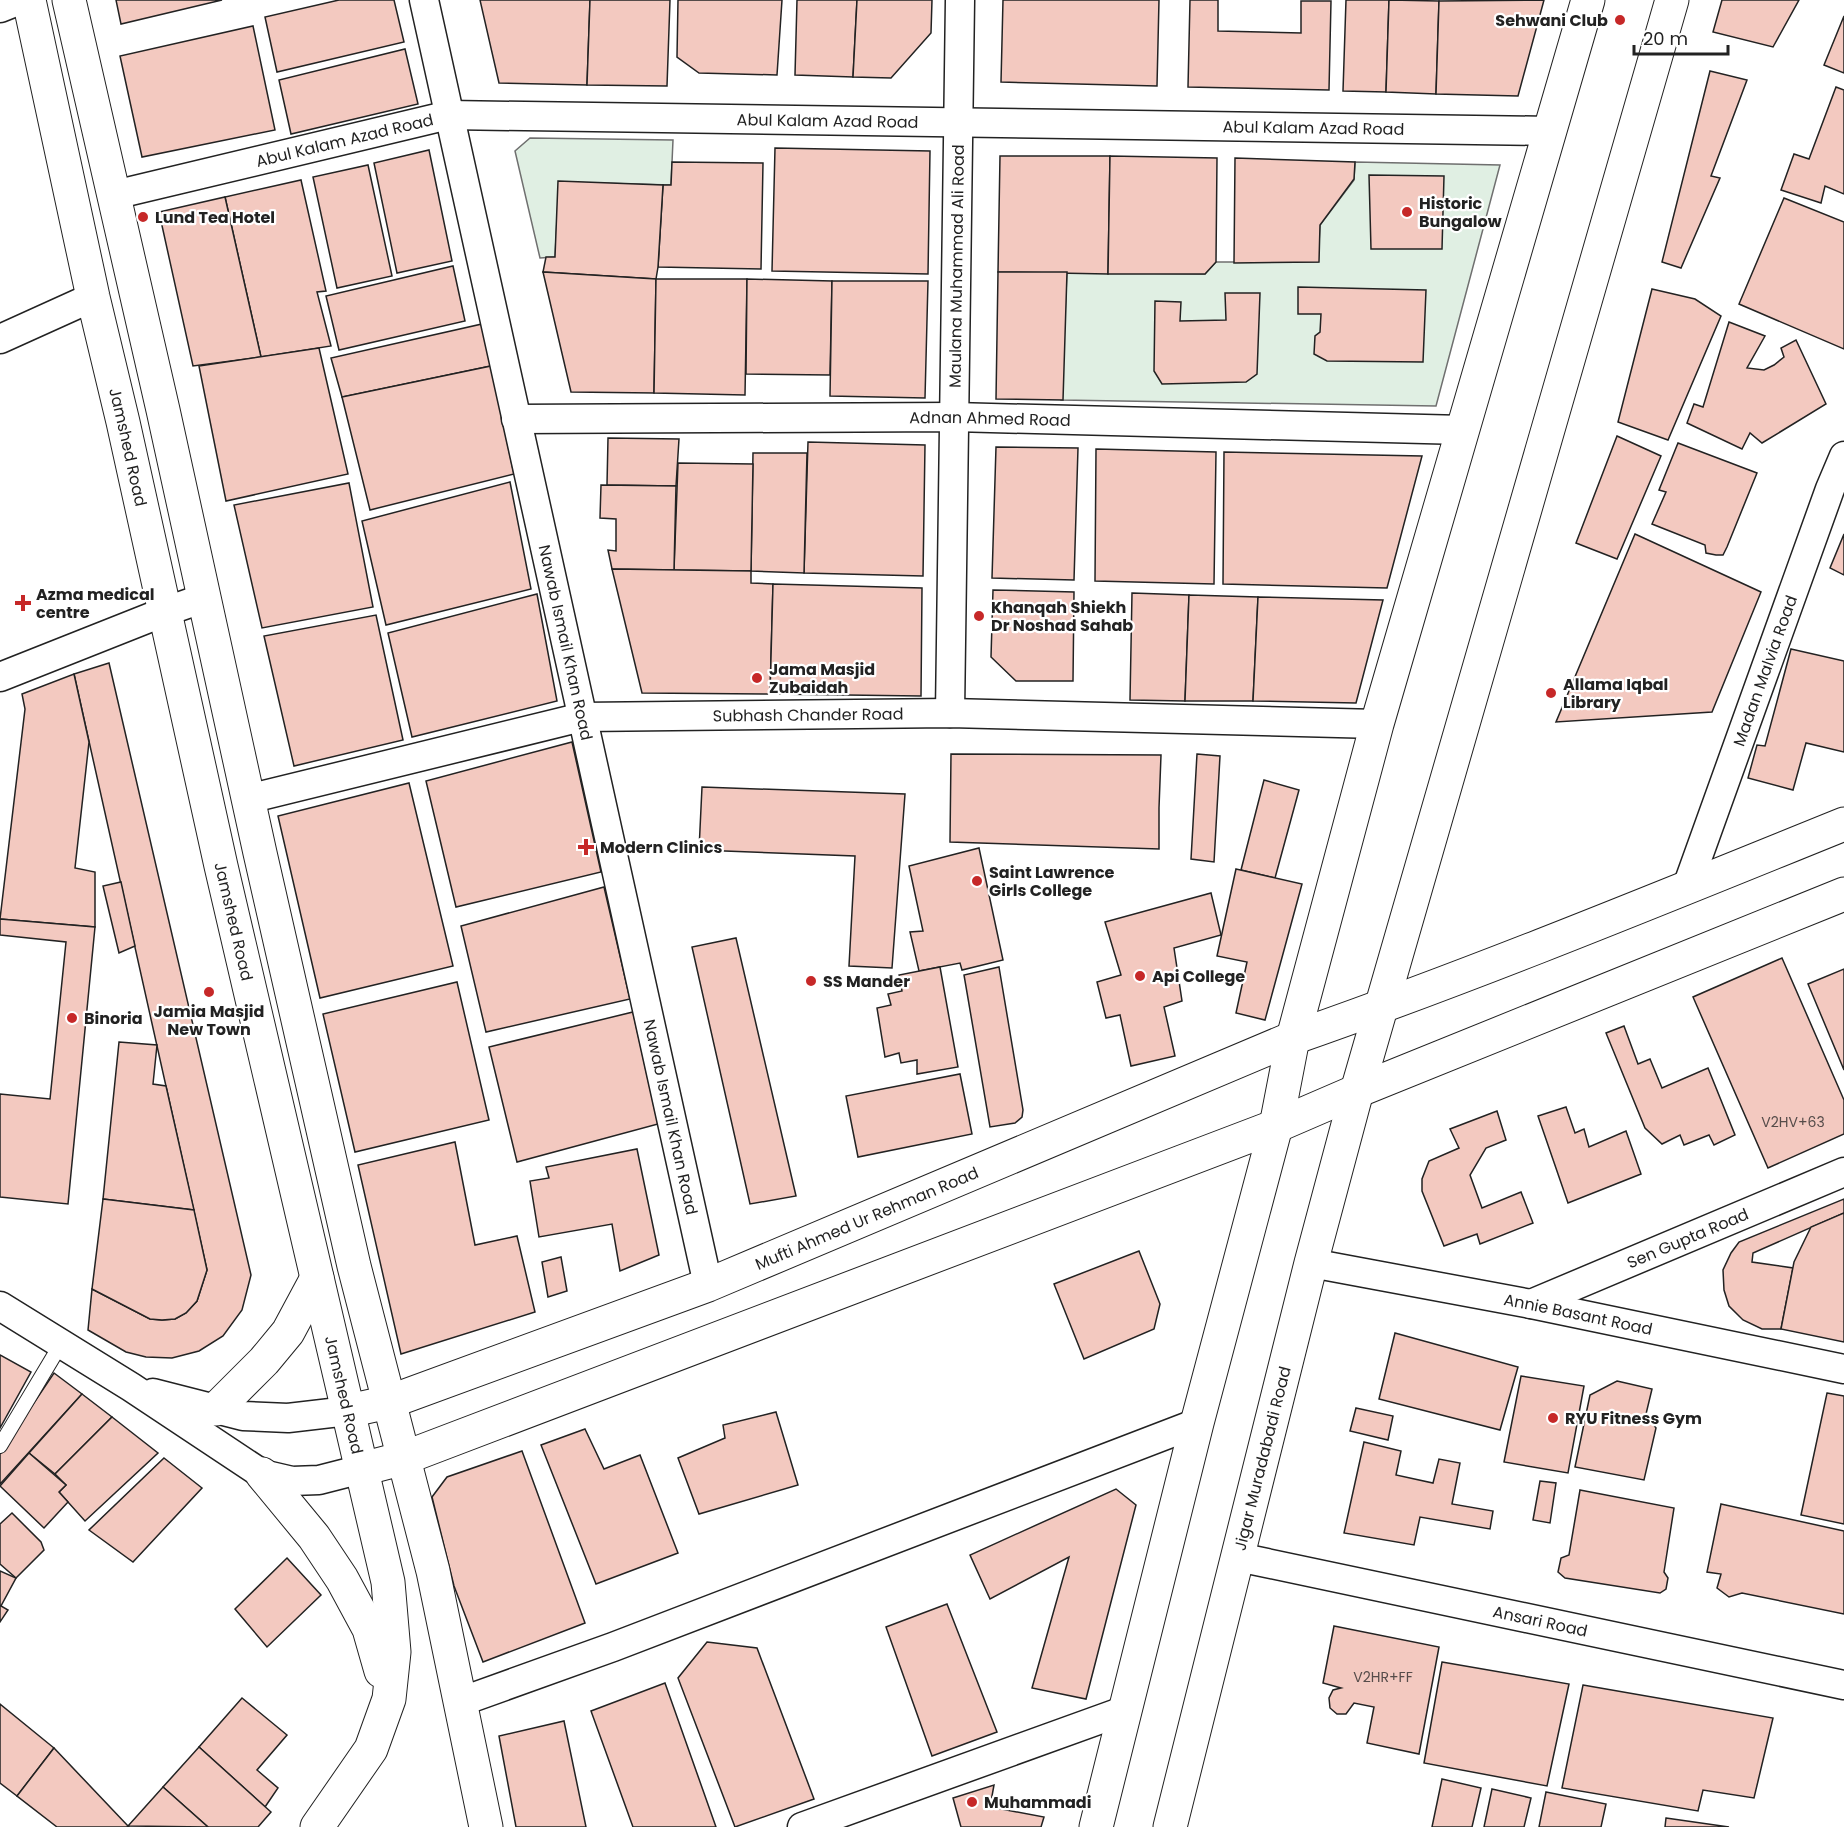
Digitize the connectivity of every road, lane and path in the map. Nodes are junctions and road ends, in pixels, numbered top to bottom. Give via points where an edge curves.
1 (20, 0) edge
2 (29, 0) edge
3 (69, 0) edge
4 (424, 0) edge
5 (960, 0) edge
6 (1588, 0) edge
7 (1672, 0) edge
8 (0, 8) edge
9 (449, 115) junction
10 (958, 123) junction
11 (1550, 131) junction
12 (114, 195) junction
13 (93, 297) junction
14 (0, 339) edge
15 (954, 417) junction
16 (516, 419) junction
17 (1463, 430) junction
18 (1844, 456) edge
19 (204, 598) junction
20 (164, 612) junction
21 (0, 677) edge
22 (950, 713) junction
23 (582, 717) junction
24 (1377, 724) junction
25 (248, 799) junction
26 (1844, 824) edge
27 (1687, 887) junction
28 (1844, 894) edge
29 (1379, 1008) junction
30 (1293, 1038) junction
31 (1356, 1091) junction
32 (1275, 1126) junction
33 (1844, 1172) edge
34 (1311, 1263) junction
35 (317, 1278) junction
36 (708, 1285) junction
37 (1531, 1304) junction
38 (0, 1306) edge
39 (61, 1344) junction
40 (1844, 1369) edge
41 (131, 1387) junction
42 (389, 1402) junction
43 (216, 1409) junction
44 (348, 1411) junction
45 (1197, 1423) junction
46 (0, 1446) edge
47 (404, 1458) junction
48 (362, 1469) junction
49 (262, 1474) junction
50 (1238, 1557) junction
51 (1844, 1685) edge
52 (389, 1699) junction
53 (460, 1702) junction
54 (1126, 1710) junction
55 (317, 1827) edge
56 (486, 1827) edge
57 (802, 1827) edge
58 (1096, 1827) edge
59 (1170, 1827) edge

1 - 8 street
2 - 13 street, Jamshed Road
3 - 12 street
4 - 9 street, Nawab Ismail Khan Road
5 - 10 street, Maulana Muhammad Ali Road
6 - 11 street
7 - 29 street, Jigar Muradabadi Road
9 - 10 street, Abul Kalam Azad Road
9 - 12 street, Abul Kalam Azad Road
9 - 16 street, Nawab Ismail Khan Road
10 - 11 street, Abul Kalam Azad Road
10 - 15 street, Maulana Muhammad Ali Road
11 - 17 street
12 - 19 street
13 - 14 street
13 - 20 street, Jamshed Road
15 - 16 street, Adnan Ahmed Road
15 - 17 street, Adnan Ahmed Road
15 - 22 street, Maulana Muhammad Ali Road
16 - 23 street, Nawab Ismail Khan Road
17 - 24 street
18 - 27 street, Madan Malvia Road
19 - 20 street
19 - 25 street
20 - 21 street
20 - 35 street, Jamshed Road
22 - 23 street, Subhash Chander Road
22 - 24 street, Subhash Chander Road
23 - 25 street, Subhash Chander Road
23 - 36 street, Nawab Ismail Khan Road
24 - 30 street
25 - 42 street via 354,1266
26 - 27 street, Mufti Ahmed Ur Rehman Road
27 - 29 street, Mufti Ahmed Ur Rehman Road
28 - 31 street
29 - 30 street, Mufti Ahmed Ur Rehman Road
29 - 31 street, Jigar Muradabadi Road
30 - 32 street
30 - 36 street, Mufti Ahmed Ur Rehman Road
31 - 32 street
31 - 34 street, Jigar Muradabadi Road
32 - 45 street
32 - 47 street
33 - 37 street, Sen Gupta Road
34 - 37 street, Annie Basant Road
34 - 50 street, Jigar Muradabadi Road
35 - 43 street via 288,1332
35 - 44 street, Jamshed Road
36 - 42 street, Mufti Ahmed Ur Rehman Road
37 - 40 street, Annie Basant Road
38 - 39 street
39 - 41 street
39 - 46 lane
41 - 43 street
41 - 49 street
42 - 44 street, Mufti Ahmed Ur Rehman Road
42 - 47 street
43 - 44 street via 243,1416 288,1418
44 - 48 street, Jamshed Road
45 - 53 street
45 - 54 street
47 - 48 street
47 - 53 street
48 - 49 street via 319,1480 292,1481
48 - 52 street, Jamshed Road via 388,1582 394,1652
49 - 52 street via 314,1537 342,1579 369,1629
50 - 51 street, Ansari Road
50 - 59 street, Jigar Muradabadi Road
52 - 55 street, Jamshed Road via 371,1749
53 - 56 street
54 - 57 street
54 - 58 street

